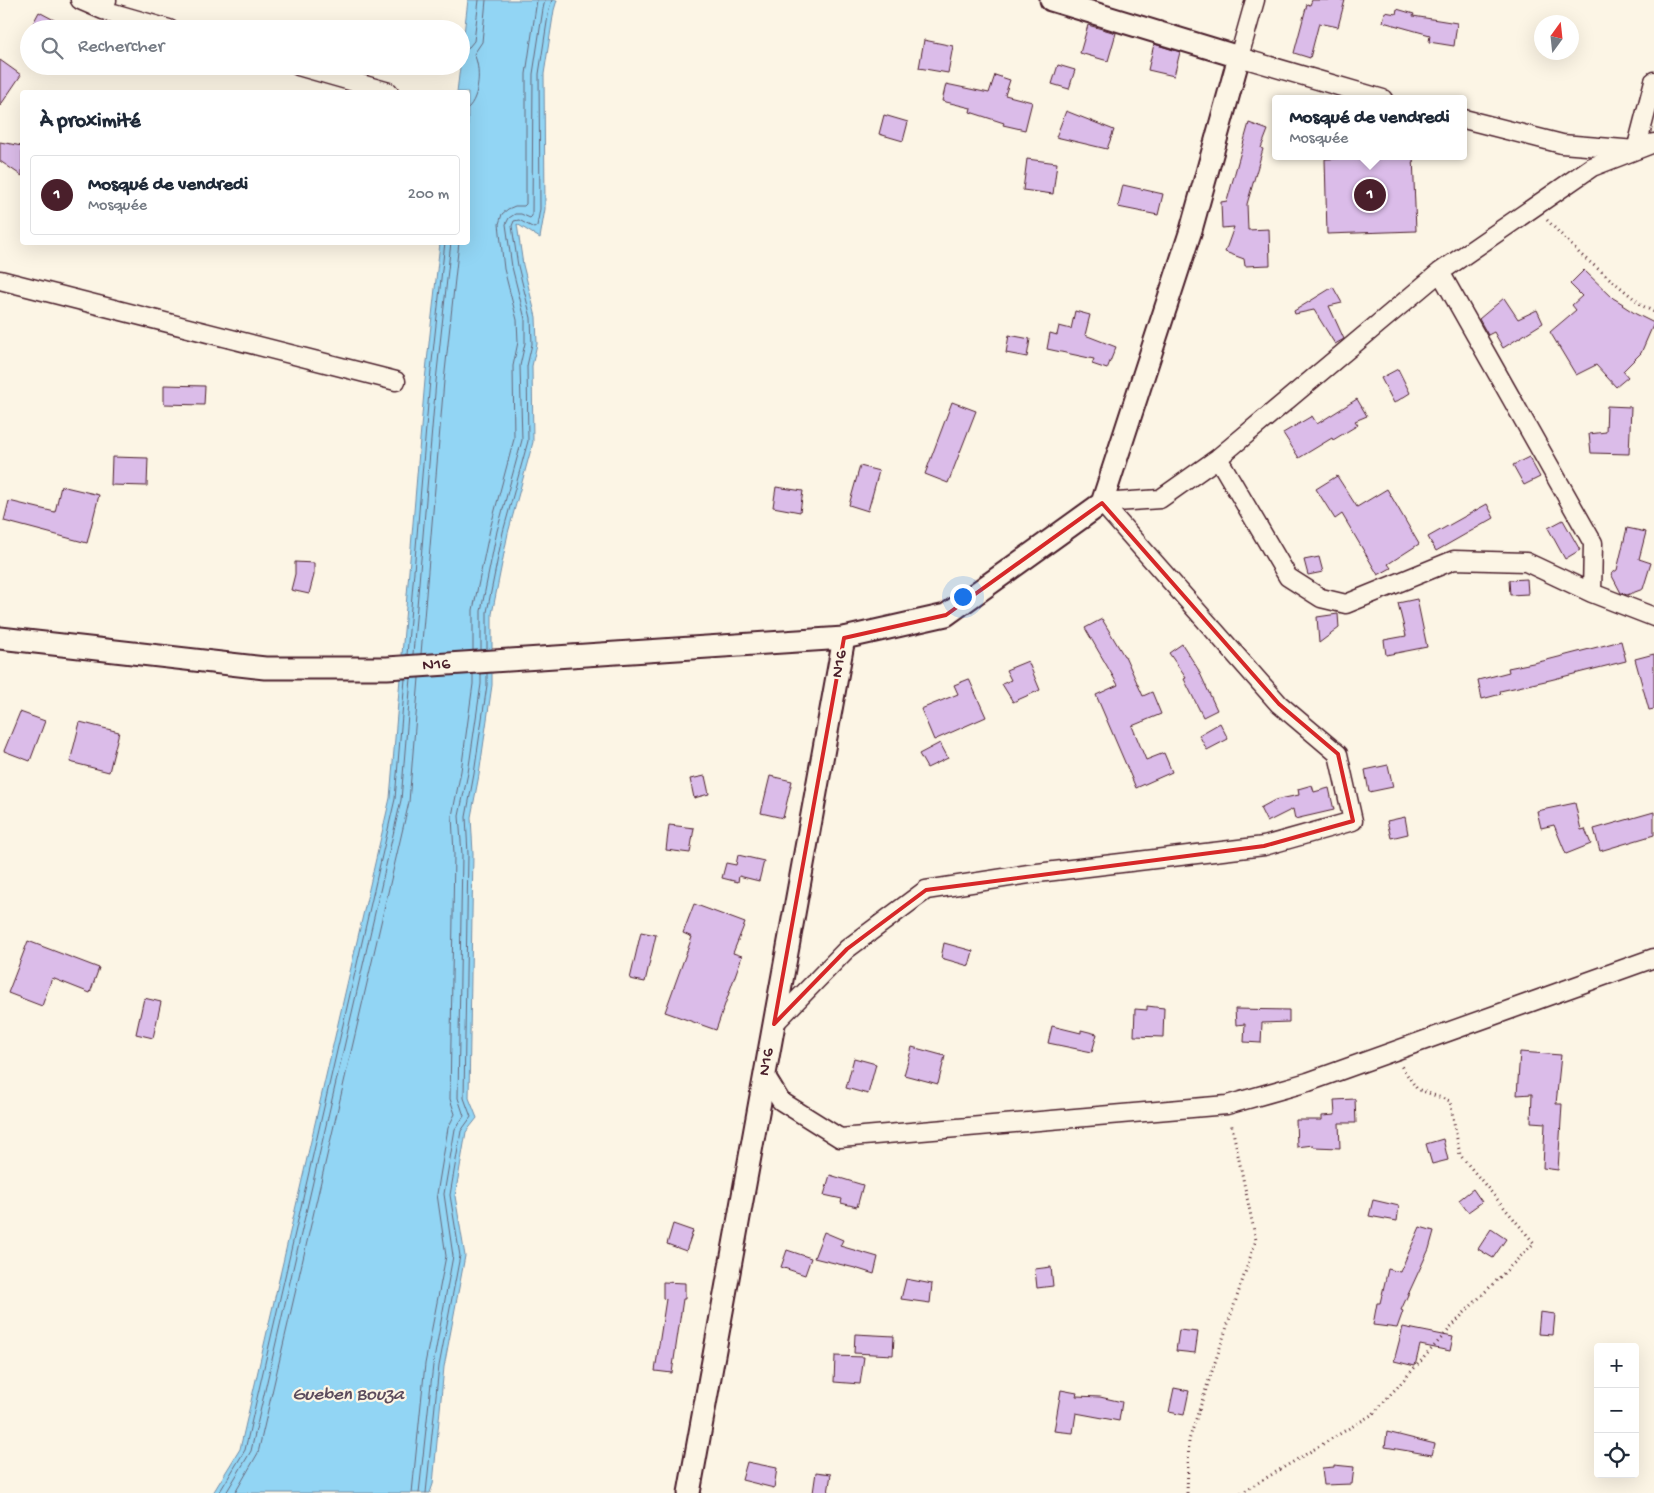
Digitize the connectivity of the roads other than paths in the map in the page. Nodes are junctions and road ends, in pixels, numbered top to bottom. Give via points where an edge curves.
1 (80, 0) edge
2 (1051, 0) edge
3 (1255, 0) edge
4 (105, 5) edge
5 (145, 20) edge
6 (1239, 57) junction
7 (330, 75) edge
8 (1654, 81) edge
9 (382, 90) edge
10 (1369, 95) edge
11 (1467, 120) edge
12 (1654, 143) edge
13 (1636, 150) junction
14 (1440, 272) junction
15 (0, 280) edge
16 (396, 381) dead end
17 (1218, 458) junction
18 (1102, 503) junction
19 (1592, 593) junction
20 (1654, 617) edge
21 (0, 638) edge
22 (844, 638) junction
23 (1654, 958) edge
24 (774, 1024) junction
25 (765, 1075) junction
26 (689, 1493) edge

1 - 4 street
2 - 6 street
3 - 6 street
4 - 5 street
6 - 10 street
6 - 18 street via 1192,230
7 - 9 street
8 - 13 street
11 - 13 street via 1562,144
12 - 13 street
13 - 14 street via 1592,167
14 - 17 street
14 - 19 street via 1593,543
15 - 16 street
17 - 18 street via 1160,499
17 - 19 street via 1288,577 1321,598 1346,604 1454,560 1526,562
18 - 22 street via 946,615
18 - 24 street via 1279,704 1338,754 1353,821 1264,846 1029,874 926,890 847,948
19 - 20 street
21 - 22 street, N16 via 265,668 387,668
22 - 24 street, N16
23 - 25 street via 1308,1082 1227,1105 840,1138 781,1101
24 - 25 street, N16
25 - 26 street, N16

